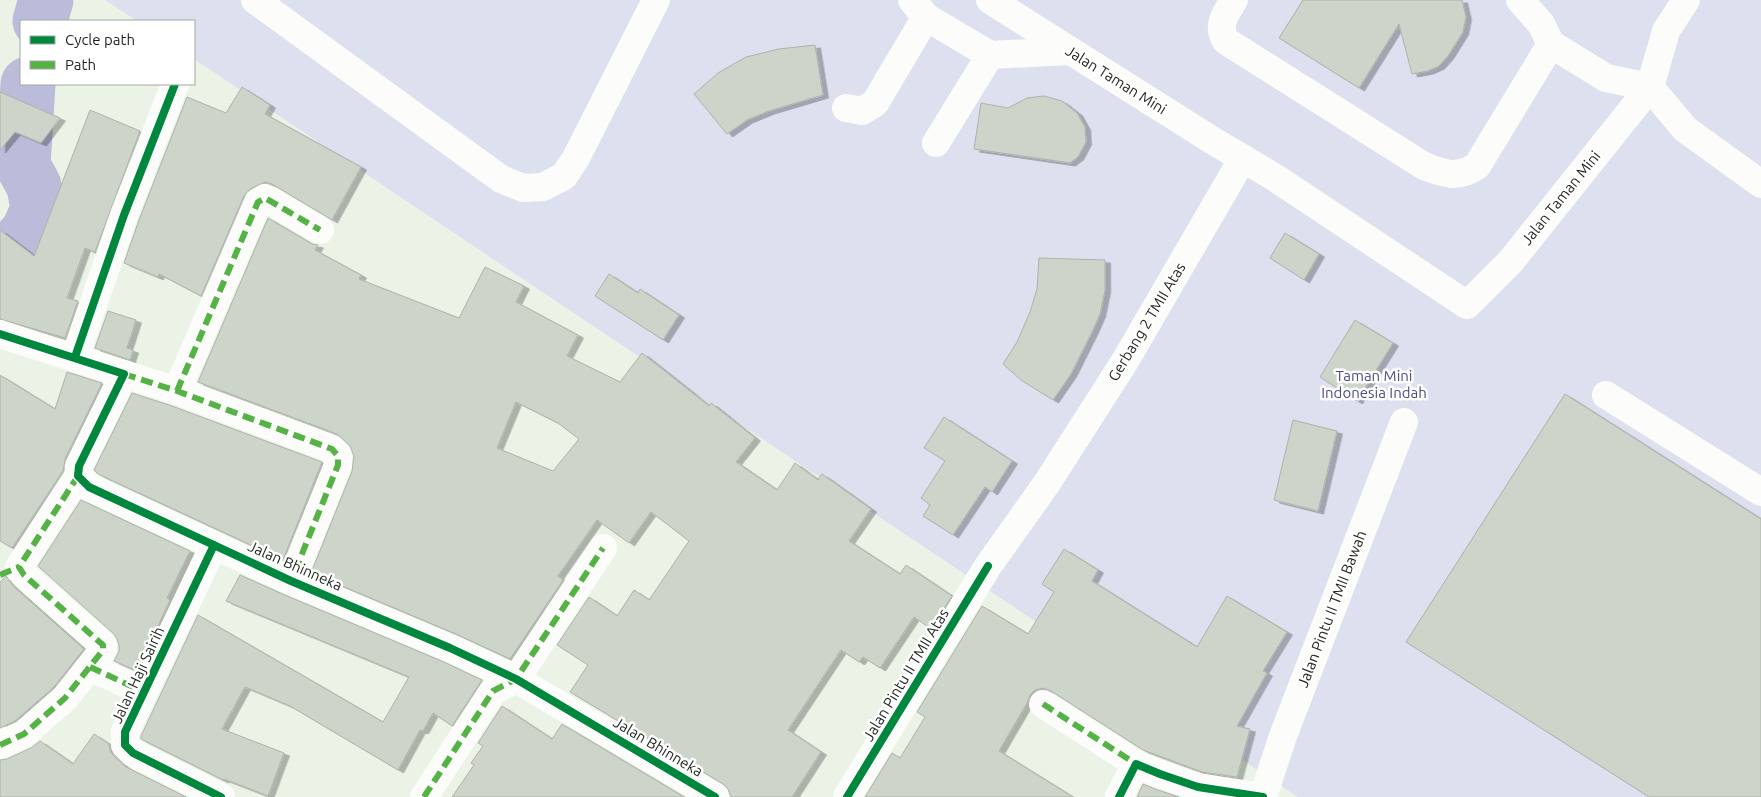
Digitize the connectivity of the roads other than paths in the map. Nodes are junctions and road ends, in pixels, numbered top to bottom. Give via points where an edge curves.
1 (255, 0) edge
2 (656, 0) edge
3 (990, 0) edge
4 (1234, 0) edge
5 (1520, 0) edge
6 (1686, 0) edge
7 (919, 8) edge
8 (1551, 44) junction
9 (1070, 51) junction
10 (990, 55) junction
11 (175, 85) edge
12 (1650, 87) junction
13 (846, 108) dead end
14 (936, 143) dead end
15 (1243, 158) junction
16 (1761, 184) edge
17 (320, 230) dead end
18 (0, 334) edge
19 (75, 357) junction
20 (124, 374) junction
21 (177, 391) junction
22 (1606, 395) dead end
23 (1404, 422) dead end
24 (78, 476) junction
25 (1761, 492) edge
26 (214, 545) junction
27 (603, 548) dead end
28 (988, 566) joint
29 (10, 571) edge
30 (291, 581) junction
31 (90, 666) junction
32 (516, 678) junction
33 (144, 692) junction
34 (1043, 704) dead end
35 (0, 745) edge
36 (1136, 764) junction
37 (221, 797) edge
38 (424, 797) edge
39 (715, 797) edge
40 (847, 797) edge
41 (1119, 797) edge
42 (1263, 797) edge

1 - 2 street via 501,179 523,188 543,187 564,176
3 - 9 street, Jalan Taman Mini
4 - 8 street via 1222,21 1222,35 1226,40 1424,166 1443,174 1466,172 1477,166
5 - 8 street via 1541,24
6 - 12 street, Jalan Taman Mini via 1666,30
7 - 10 street
7 - 13 street via 875,103 862,111
8 - 12 street via 1606,78
9 - 10 street
9 - 15 street, Jalan Taman Mini
10 - 14 street
11 - 19 street via 124,215
12 - 15 street, Jalan Taman Mini via 1511,261 1467,305
12 - 16 street via 1685,128
15 - 28 street, Gerbang 2 TMII Atas via 1125,361 1047,484
17 - 21 street via 265,198 258,202
18 - 19 street
19 - 20 street
20 - 21 street
20 - 24 street
21 - 30 street via 332,449 338,456 338,465
22 - 25 street
23 - 42 street, Jalan Pintu II TMII Bawah via 1283,736
24 - 26 street, Jalan Bhinneka via 89,487
24 - 29 street
26 - 30 street, Jalan Bhinneka
26 - 33 street, Jalan Haji Sairih
27 - 32 street
28 - 40 street, Jalan Pintu II TMII Atas
29 - 31 street via 24,575 103,645 104,650
30 - 32 street, Jalan Bhinneka
31 - 33 street
31 - 35 street via 65,698 31,728
32 - 38 street via 493,691
32 - 39 street, Jalan Bhinneka
33 - 37 street, Jalan Haji Sairih via 125,732 125,745 134,753
34 - 36 street
36 - 41 street
36 - 42 street via 1198,787

